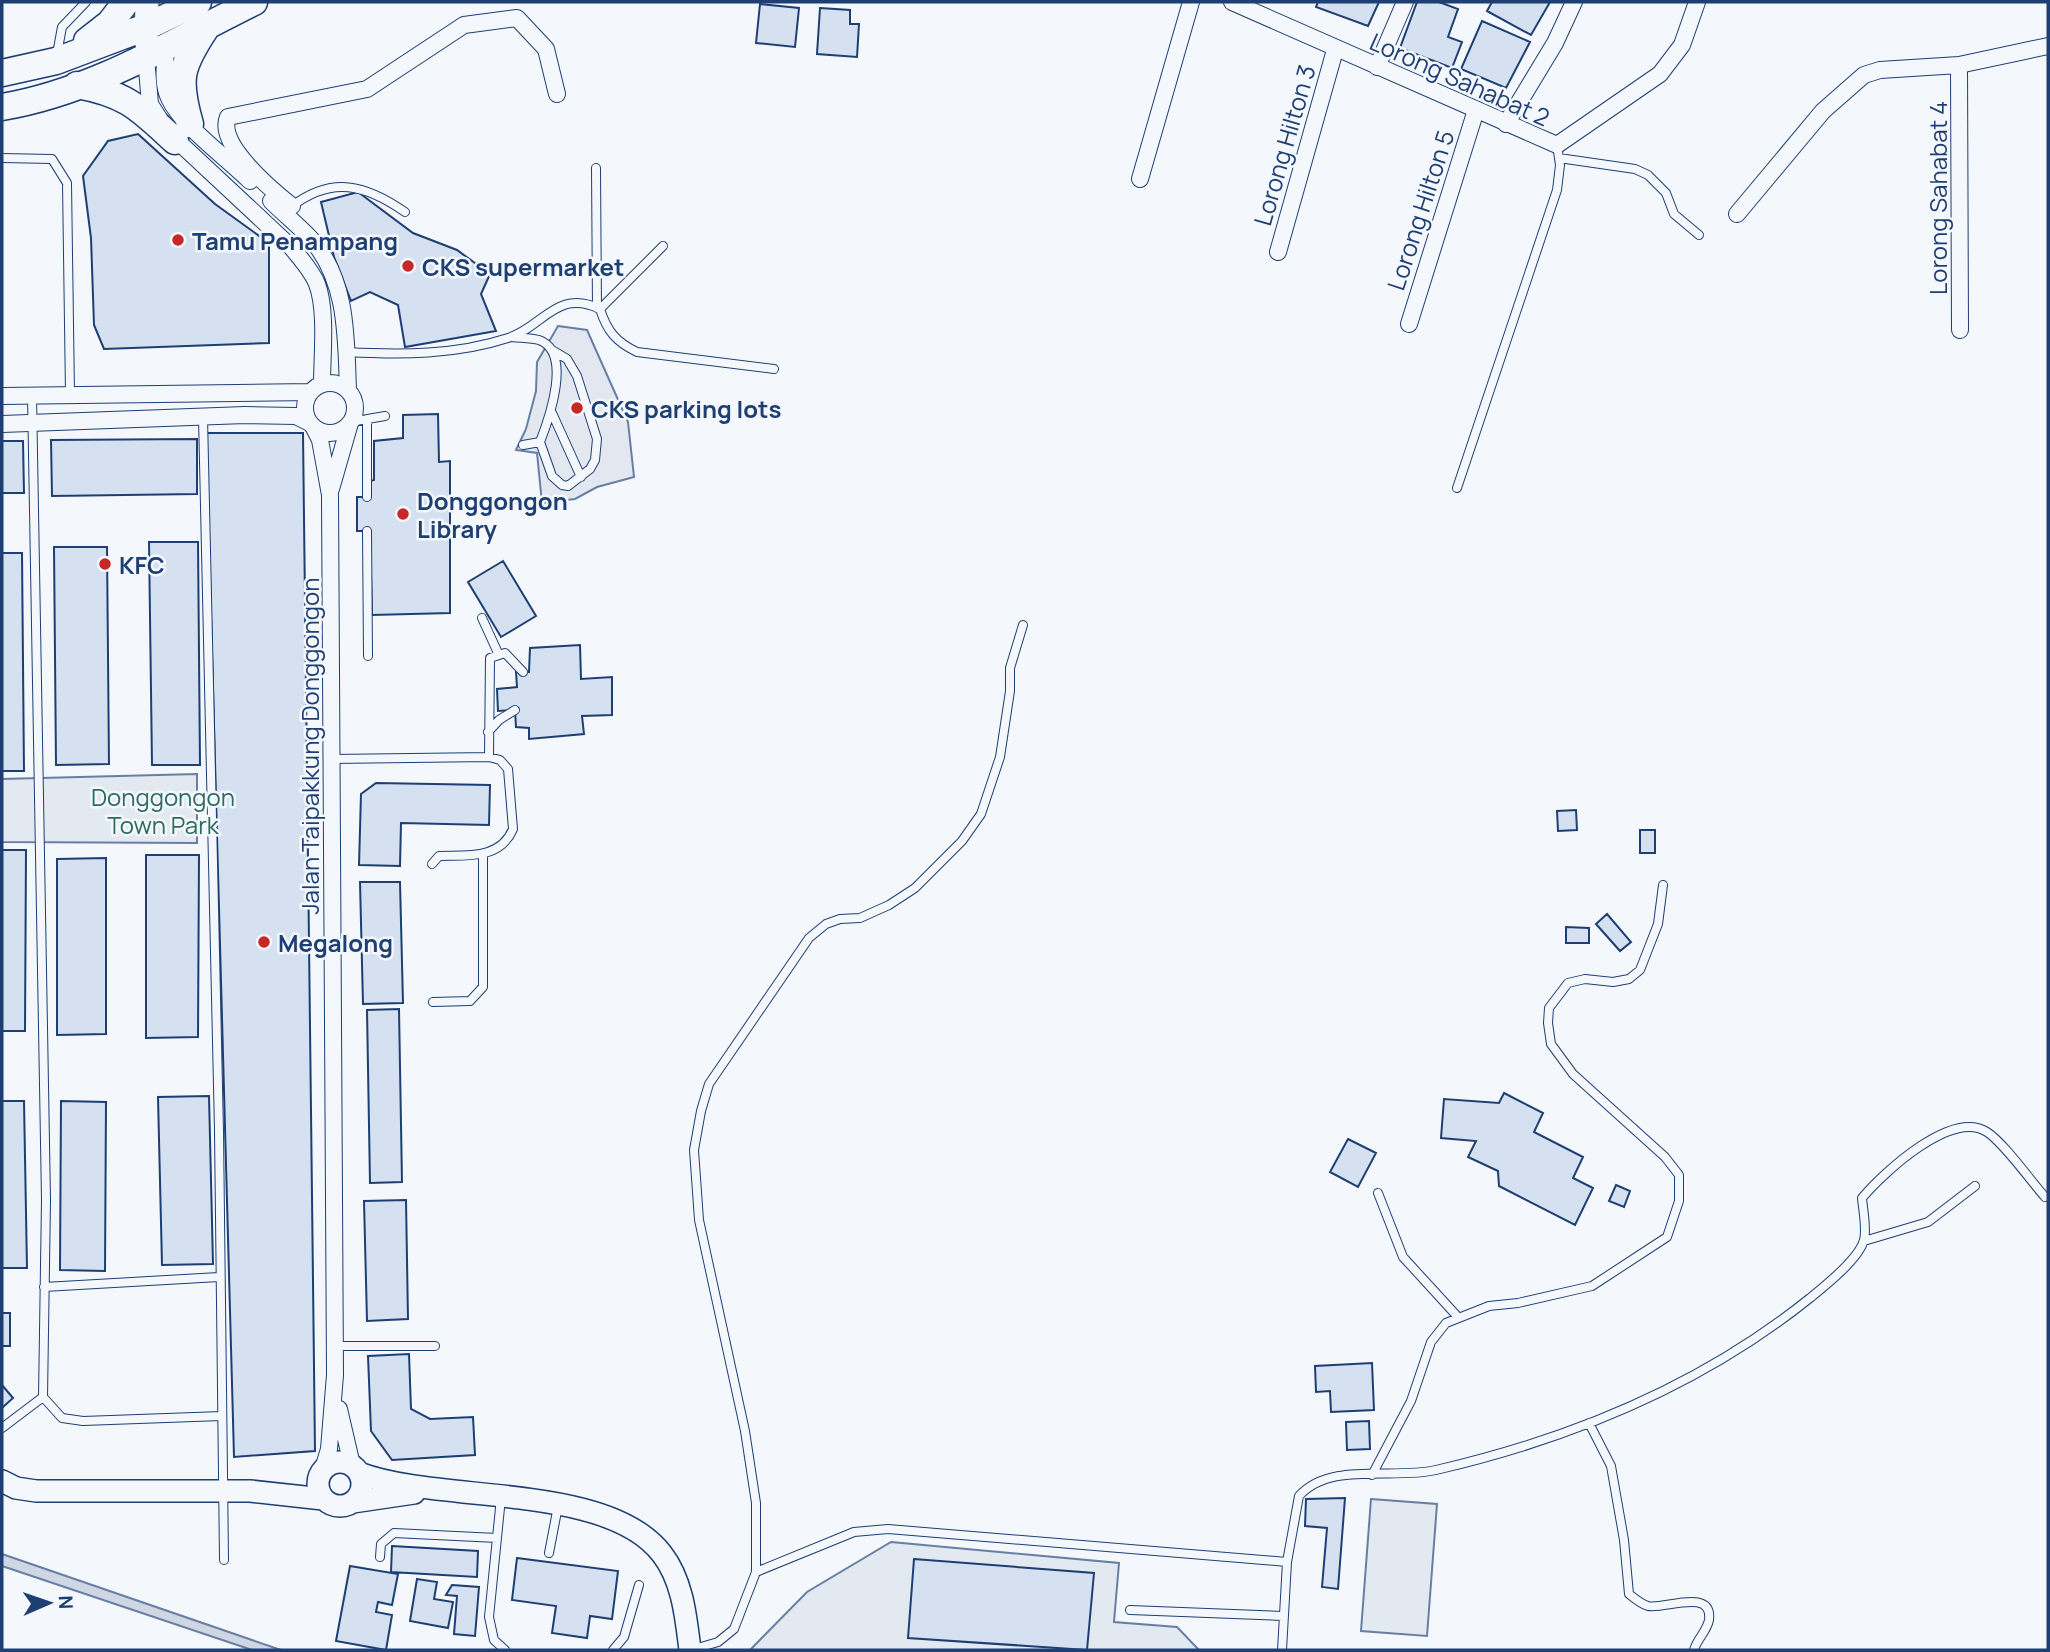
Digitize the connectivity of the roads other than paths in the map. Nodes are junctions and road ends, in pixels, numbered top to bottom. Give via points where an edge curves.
1 (86, 2) edge
2 (126, 2) edge
3 (198, 2) edge
4 (1191, 2) edge
5 (1405, 2) edge
6 (1574, 2) edge
7 (1697, 2) edge
8 (1237, 3) edge
9 (229, 10) edge
10 (156, 12) edge
11 (2048, 46) edge
12 (1335, 50) junction
13 (156, 53) junction
14 (66, 56) junction
15 (1959, 65) junction
16 (1377, 67) junction
17 (2, 73) edge
18 (78, 85) junction
19 (557, 94) dead end
20 (2, 107) edge
21 (1476, 110) junction
22 (1506, 124) junction
23 (183, 132) junction
24 (1558, 152) junction
25 (2, 158) edge
26 (596, 168) dead end
27 (1140, 179) dead end
28 (288, 210) junction
29 (405, 212) dead end
30 (1737, 214) dead end
31 (1699, 235) dead end
32 (663, 246) dead end
33 (1278, 252) dead end
34 (598, 308) junction
35 (1409, 324) dead end
36 (1960, 330) dead end
37 (512, 337) junction
38 (552, 350) junction
39 (347, 352) junction
40 (774, 369) dead end
41 (316, 388) junction
42 (348, 391) junction
43 (70, 394) junction
44 (32, 395) junction
45 (2, 396) edge
46 (552, 413) junction
47 (385, 416) dead end
48 (203, 417) junction
49 (367, 419) junction
50 (350, 422) junction
51 (33, 423) junction
52 (2, 424) edge
53 (312, 425) junction
54 (540, 442) junction
55 (523, 445) dead end
56 (581, 477) junction
57 (1457, 488) dead end
58 (330, 495) junction
59 (367, 497) dead end
60 (367, 531) dead end
61 (482, 618) dead end
62 (1023, 625) dead end
63 (498, 653) junction
64 (368, 656) dead end
65 (523, 672) dead end
66 (515, 710) dead end
67 (488, 732) junction
68 (489, 757) junction
69 (331, 759) junction
70 (484, 855) junction
71 (432, 864) dead end
72 (1663, 885) dead end
73 (433, 1002) dead end
74 (1975, 1186) dead end
75 (1378, 1193) dead end
76 (2045, 1197) dead end
77 (1864, 1241) junction
78 (219, 1277) junction
79 (44, 1287) junction
80 (1457, 1316) junction
81 (335, 1346) junction
82 (435, 1346) dead end
83 (335, 1375) junction
84 (43, 1397) junction
85 (222, 1416) junction
86 (1589, 1423) junction
87 (2, 1428) edge
88 (356, 1469) junction
89 (1372, 1475) junction
90 (2, 1481) edge
91 (322, 1482) junction
92 (434, 1490) junction
93 (222, 1492) junction
94 (501, 1495) junction
95 (353, 1502) junction
96 (558, 1506) junction
97 (497, 1538) junction
98 (549, 1553) dead end
99 (380, 1558) dead end
100 (224, 1560) dead end
101 (1287, 1562) junction
102 (755, 1572) junction
103 (639, 1585) dead end
104 (1130, 1610) dead end
105 (1283, 1616) junction
106 (505, 1650) edge
107 (613, 1650) edge
108 (690, 1650) edge
109 (1282, 1650) edge
110 (1695, 1650) edge

1 - 14 lane via 62,27
2 - 14 main road via 110,23
3 - 10 main road
4 - 27 street
5 - 16 street
6 - 22 street
7 - 24 street, Lorong Sahabat 2 via 1682,45 1660,75
8 - 12 street, Lorong Sahabat 2
9 - 13 main road
9 - 23 main road via 193,48 180,89
10 - 13 main road
10 - 14 main road
11 - 15 street
12 - 16 street, Lorong Sahabat 2
12 - 33 street, Lorong Hilton 3
13 - 18 main road
13 - 23 street via 150,104
14 - 17 main road
15 - 30 street via 1864,75 1823,111
15 - 36 street, Lorong Sahabat 4
16 - 21 street, Lorong Sahabat 2
18 - 20 main road
18 - 23 main road via 108,91
19 - 28 street via 546,49 517,18 464,26 367,89 228,117 230,139
21 - 22 street, Lorong Sahabat 2
21 - 35 street, Lorong Hilton 5
22 - 24 street, Lorong Sahabat 2
23 - 28 street
23 - 41 street via 292,248 317,284 321,301
24 - 31 lane via 1648,174 1665,193 1674,214
24 - 57 lane via 1558,191
25 - 43 lane via 52,159 68,183
26 - 34 lane
28 - 29 lane via 327,189 354,187 367,189
28 - 39 street via 335,276
32 - 34 lane
34 - 37 lane via 589,303 562,305
34 - 40 lane via 621,344 637,352
37 - 38 lane via 540,341
37 - 39 lane via 441,352
38 - 46 lane via 557,363
38 - 56 lane via 566,359 577,376 597,439 595,460
39 - 41 street via 339,355
39 - 42 street
41 - 42 street via 336,384
41 - 43 street
41 - 53 street via 305,407
42 - 50 street via 355,407
43 - 44 street
44 - 45 street
44 - 51 lane
46 - 54 lane
46 - 56 lane
47 - 49 lane
48 - 51 street
48 - 53 street via 296,415
48 - 78 lane
49 - 50 lane
49 - 59 lane
50 - 53 street via 331,433
50 - 58 street, Jalan Taipakkung Donggongon
51 - 52 street
51 - 79 lane
53 - 58 street, Jalan Taipakkung Donggongon via 320,440
54 - 55 lane
54 - 56 lane via 556,481 568,486
58 - 69 street, Jalan Taipakkung Donggongon
60 - 64 lane
61 - 63 lane
62 - 102 lane via 1010,667 1000,757 981,814 962,841 915,888 860,918 826,924 809,938 709,1084 701,1111 694,1150 695,1194 747,1443 756,1503
63 - 65 lane via 505,653
63 - 67 lane via 490,658 487,671
66 - 67 lane
67 - 68 lane
68 - 69 lane
68 - 70 lane via 508,769 513,829
69 - 81 street, Jalan Taipakkung Donggongon
70 - 71 lane via 439,856
70 - 73 lane via 483,987 470,1001
72 - 80 lane via 1658,924 1640,970 1629,979 1613,982 1585,979 1568,983 1549,1008 1548,1023 1551,1044 1573,1074 1679,1175 1679,1201 1667,1237 1592,1286
74 - 77 lane via 1928,1222
75 - 80 lane via 1403,1257
76 - 77 lane via 1987,1132 1954,1127 1883,1172 1862,1198
77 - 86 lane via 1840,1274 1771,1330 1685,1382
78 - 79 lane
78 - 85 lane
79 - 84 lane
80 - 89 lane via 1432,1342 1411,1401
81 - 82 lane
81 - 83 street, Jalan Taipakkung Donggongon
83 - 88 street, Jalan Taipakkung Donggongon via 341,1421
83 - 91 street, Jalan Taipakkung Donggongon
84 - 85 lane via 62,1418 83,1421
84 - 87 lane
85 - 93 lane
86 - 89 lane via 1463,1464
86 - 110 lane via 1611,1466 1629,1594 1650,1607 1694,1600 1701,1603 1709,1619
88 - 91 street via 340,1461
88 - 92 street via 377,1480
88 - 95 street via 360,1492
89 - 101 lane via 1320,1480 1308,1486 1299,1496
90 - 93 street via 36,1491
91 - 93 street
91 - 95 street via 334,1505
92 - 94 street
92 - 95 street
93 - 100 lane
94 - 96 street
94 - 97 lane
96 - 98 lane
96 - 108 street via 615,1520 646,1538 662,1554 679,1590
97 - 99 lane via 394,1533 381,1544
97 - 106 lane via 489,1617 494,1640
101 - 102 lane via 888,1530 854,1532
101 - 105 lane
102 - 108 lane via 734,1629 718,1642
103 - 107 lane via 624,1637
104 - 105 lane
105 - 109 lane

